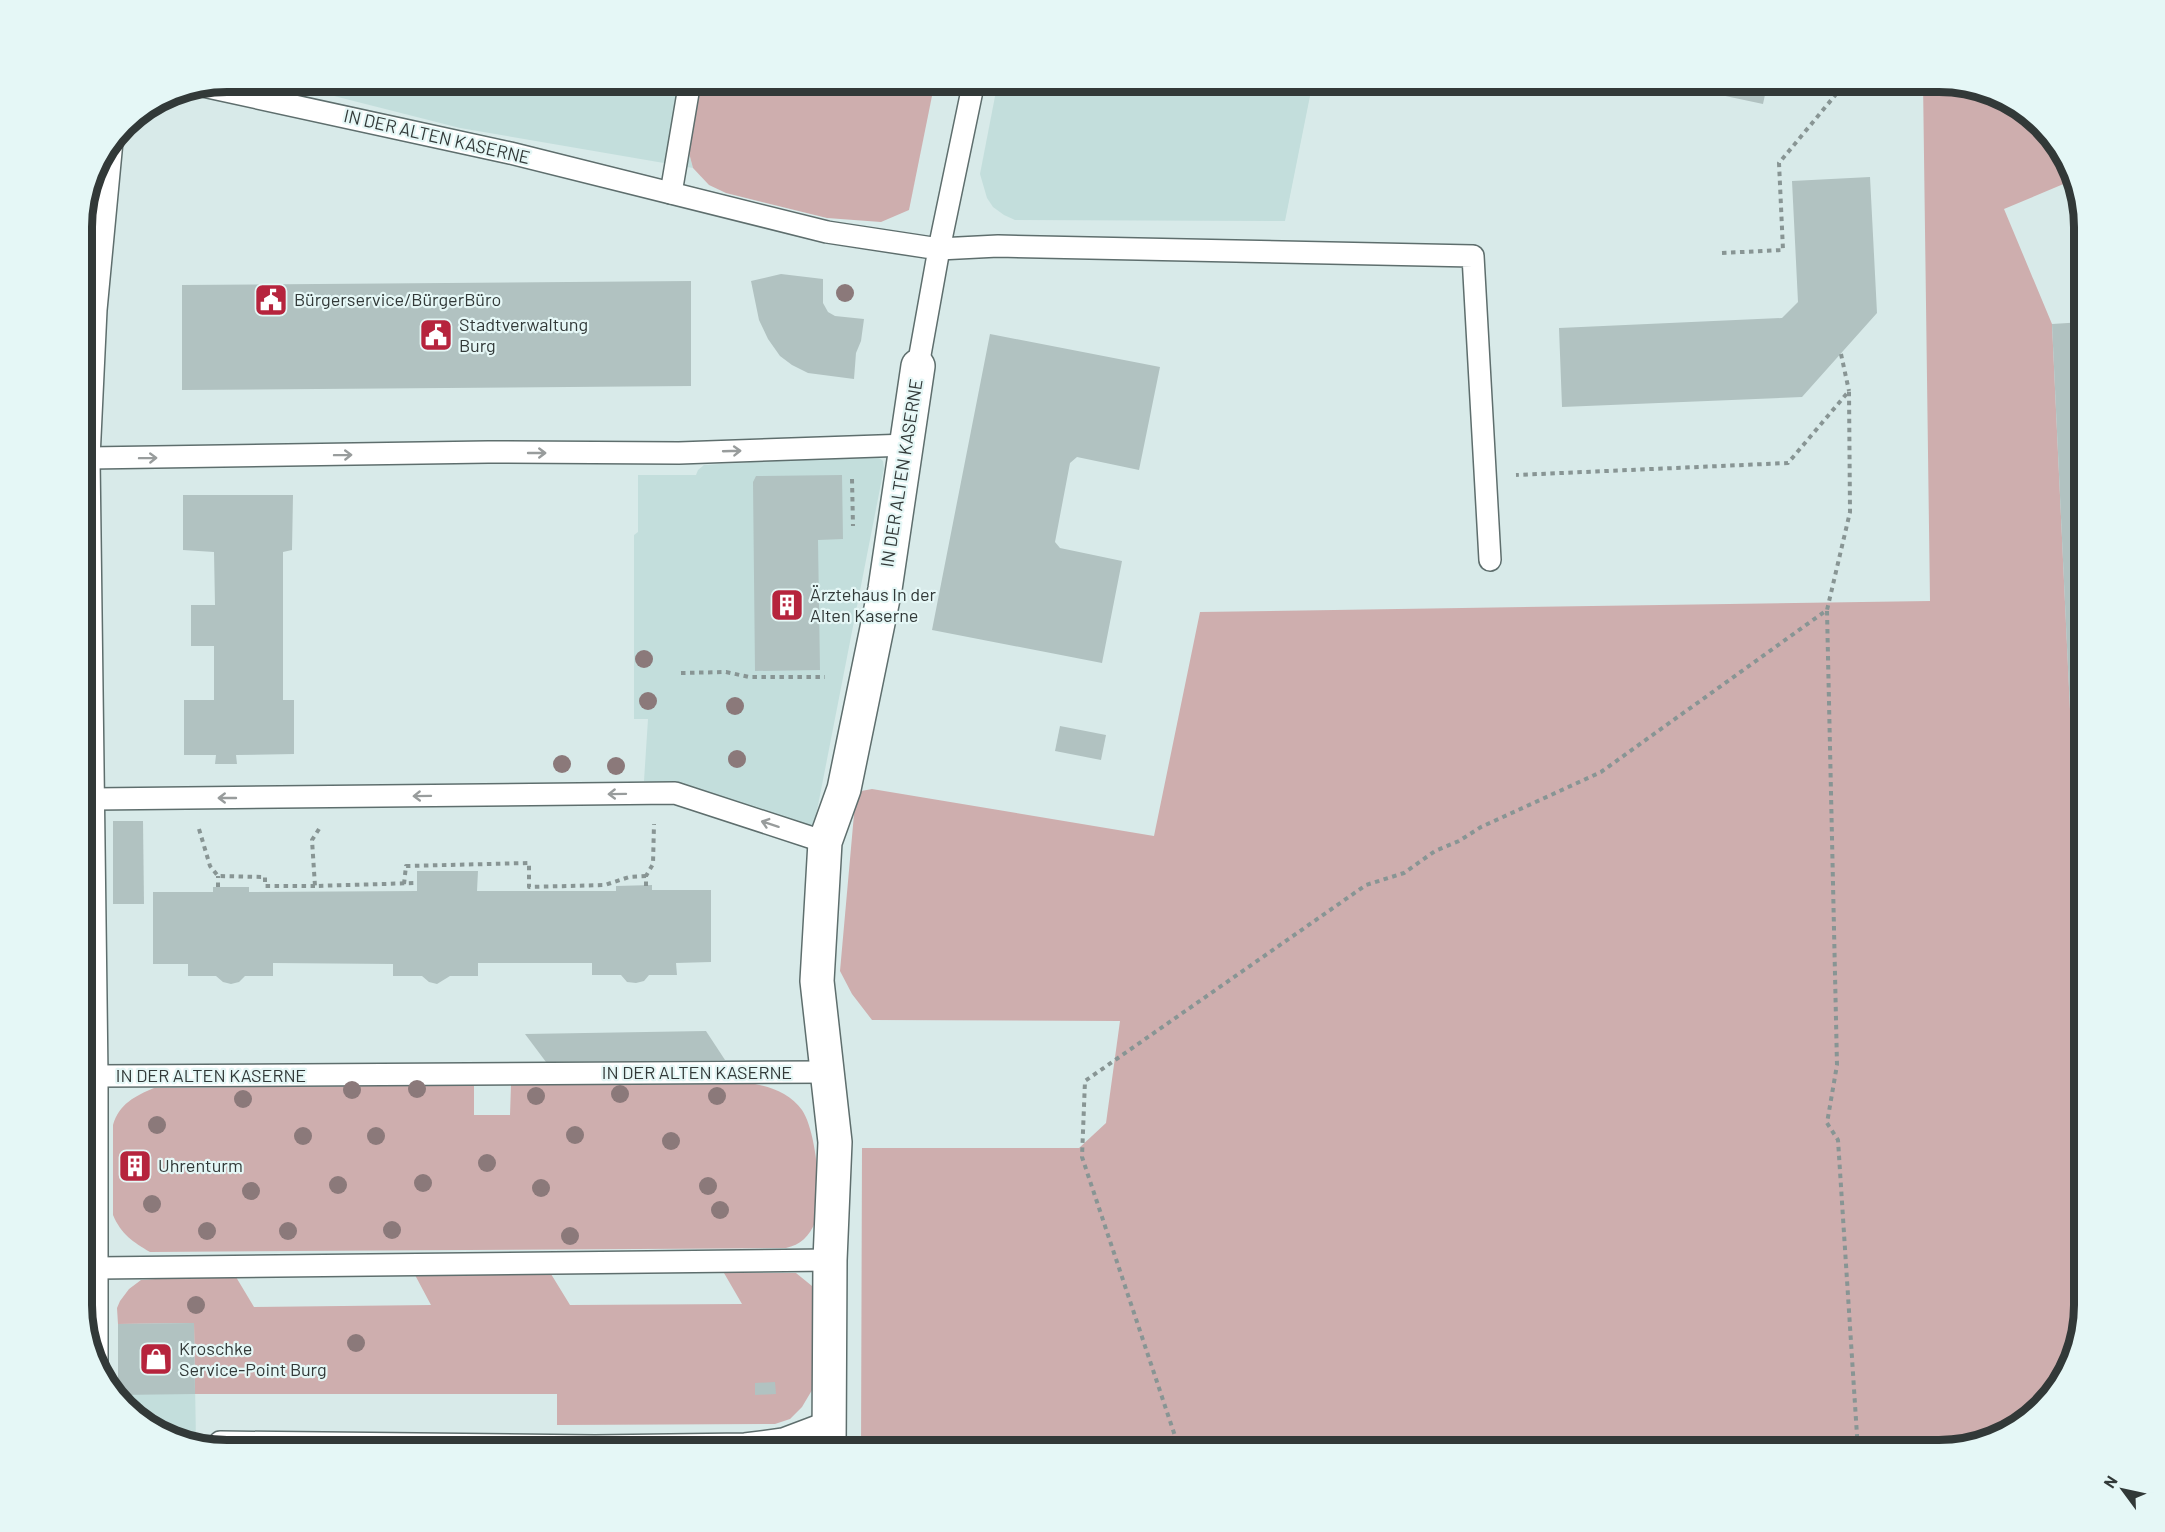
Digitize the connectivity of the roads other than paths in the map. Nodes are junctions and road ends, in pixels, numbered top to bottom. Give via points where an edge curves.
1 (230, 92) edge
2 (688, 92) edge
3 (972, 92) edge
4 (110, 158) edge
5 (671, 193) junction
6 (939, 249) junction
7 (918, 366) joint
8 (92, 395) edge
9 (908, 445) junction
10 (92, 458) edge
11 (1490, 560) dead end
12 (92, 663) edge
13 (94, 799) junction
14 (825, 842) junction
15 (829, 1072) junction
16 (97, 1076) junction
17 (92, 1133) edge
18 (92, 1205) edge
19 (831, 1260) junction
20 (97, 1268) junction
21 (97, 1344) edge
22 (828, 1437) edge
23 (768, 1441) edge

1 - 5 lane, IN DER ALTEN KASERNE
2 - 5 lane
3 - 6 lane
4 - 8 lane, IN DER ALTEN KASERNE
5 - 6 lane, IN DER ALTEN KASERNE via 826,232
6 - 7 lane, IN DER ALTEN KASERNE
6 - 11 lane via 1021,246 1473,256
7 - 9 street, IN DER ALTEN KASERNE
10 -> 9 lane via 679,453
9 - 14 street, IN DER ALTEN KASERNE via 885,590 856,732 844,789
12 - 13 lane, IN DER ALTEN KASERNE
14 -> 13 lane via 675,793
13 - 16 lane, IN DER ALTEN KASERNE
14 - 15 street, IN DER ALTEN KASERNE via 817,981
15 - 16 lane, IN DER ALTEN KASERNE
15 - 19 street, IN DER ALTEN KASERNE via 835,1142
16 - 17 lane
18 - 20 lane
19 - 20 lane
19 - 22 street, IN DER ALTEN KASERNE
20 - 21 lane
22 - 23 lane

